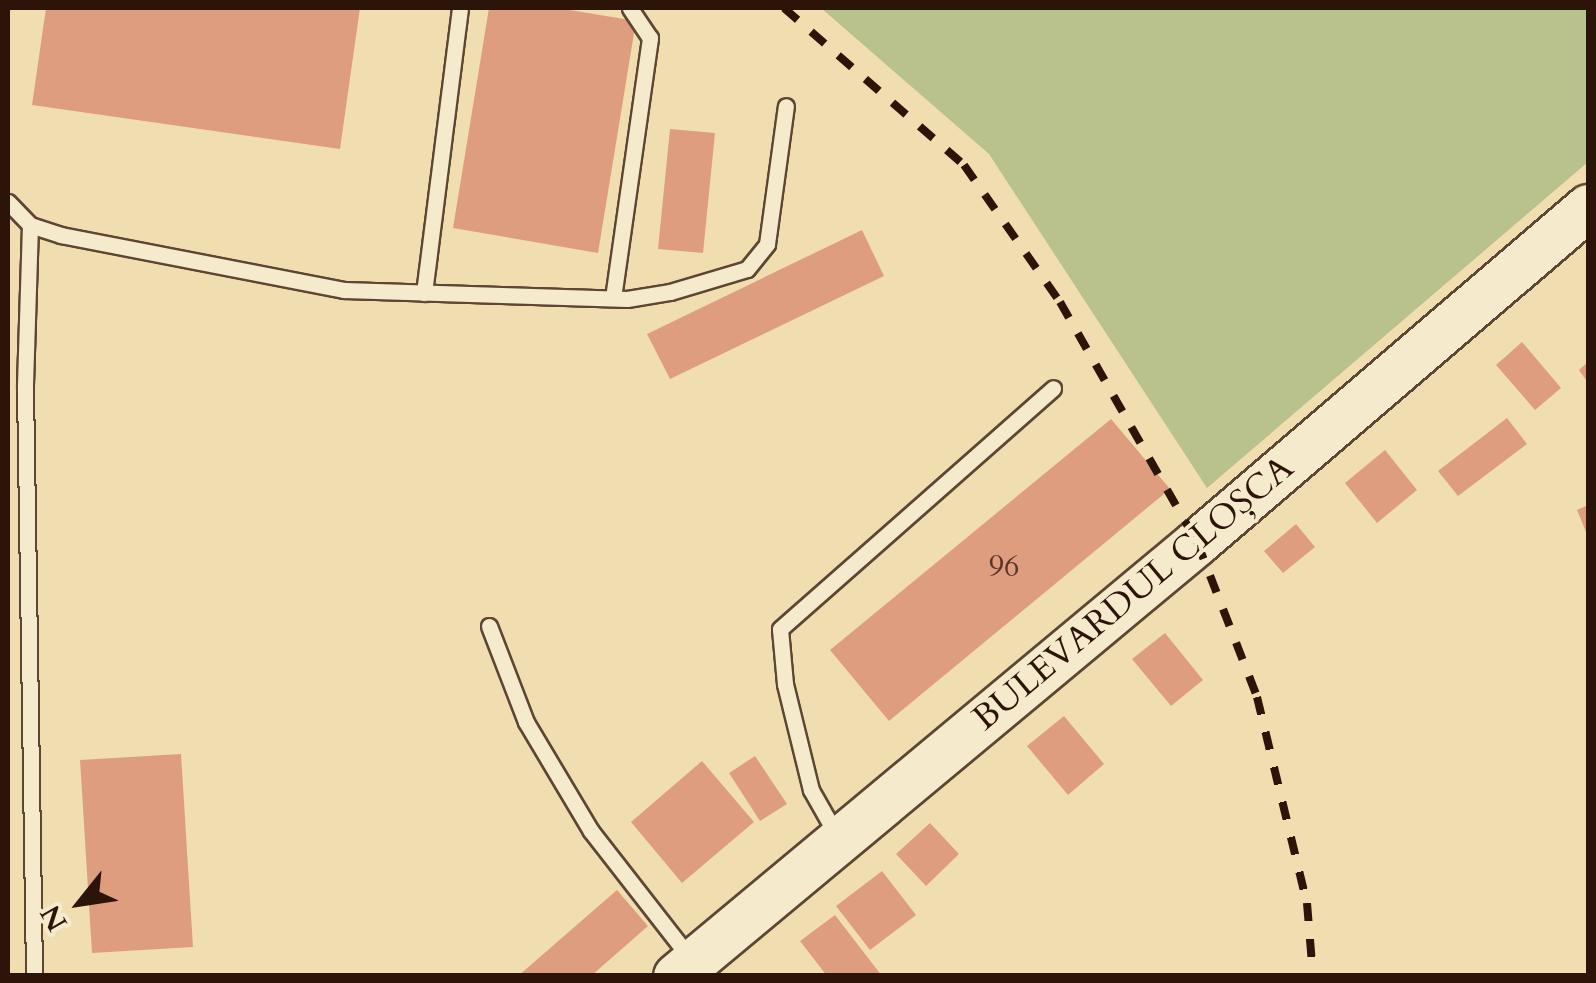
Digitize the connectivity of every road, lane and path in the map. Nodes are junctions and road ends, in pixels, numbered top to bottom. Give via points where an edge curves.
1 (460, 8) edge
2 (630, 8) edge
3 (786, 106) dead end
4 (8, 202) edge
5 (1588, 208) edge
6 (30, 224) junction
7 (424, 292) junction
8 (613, 298) junction
9 (1054, 388) dead end
10 (488, 626) dead end
11 (838, 837) junction
12 (684, 968) edge
13 (34, 976) edge

1 - 7 lane
2 - 8 lane via 650,38
3 - 8 lane via 767,244 748,268 670,292
4 - 6 lane
5 - 11 main road, BULEVARDUL CLOȘCA
6 - 7 lane via 61,236 344,290
6 - 13 lane via 25,387
7 - 8 lane
9 - 11 lane via 780,629 785,684 811,790
10 - 12 lane via 526,722
11 - 12 main road, BULEVARDUL CLOȘCA

